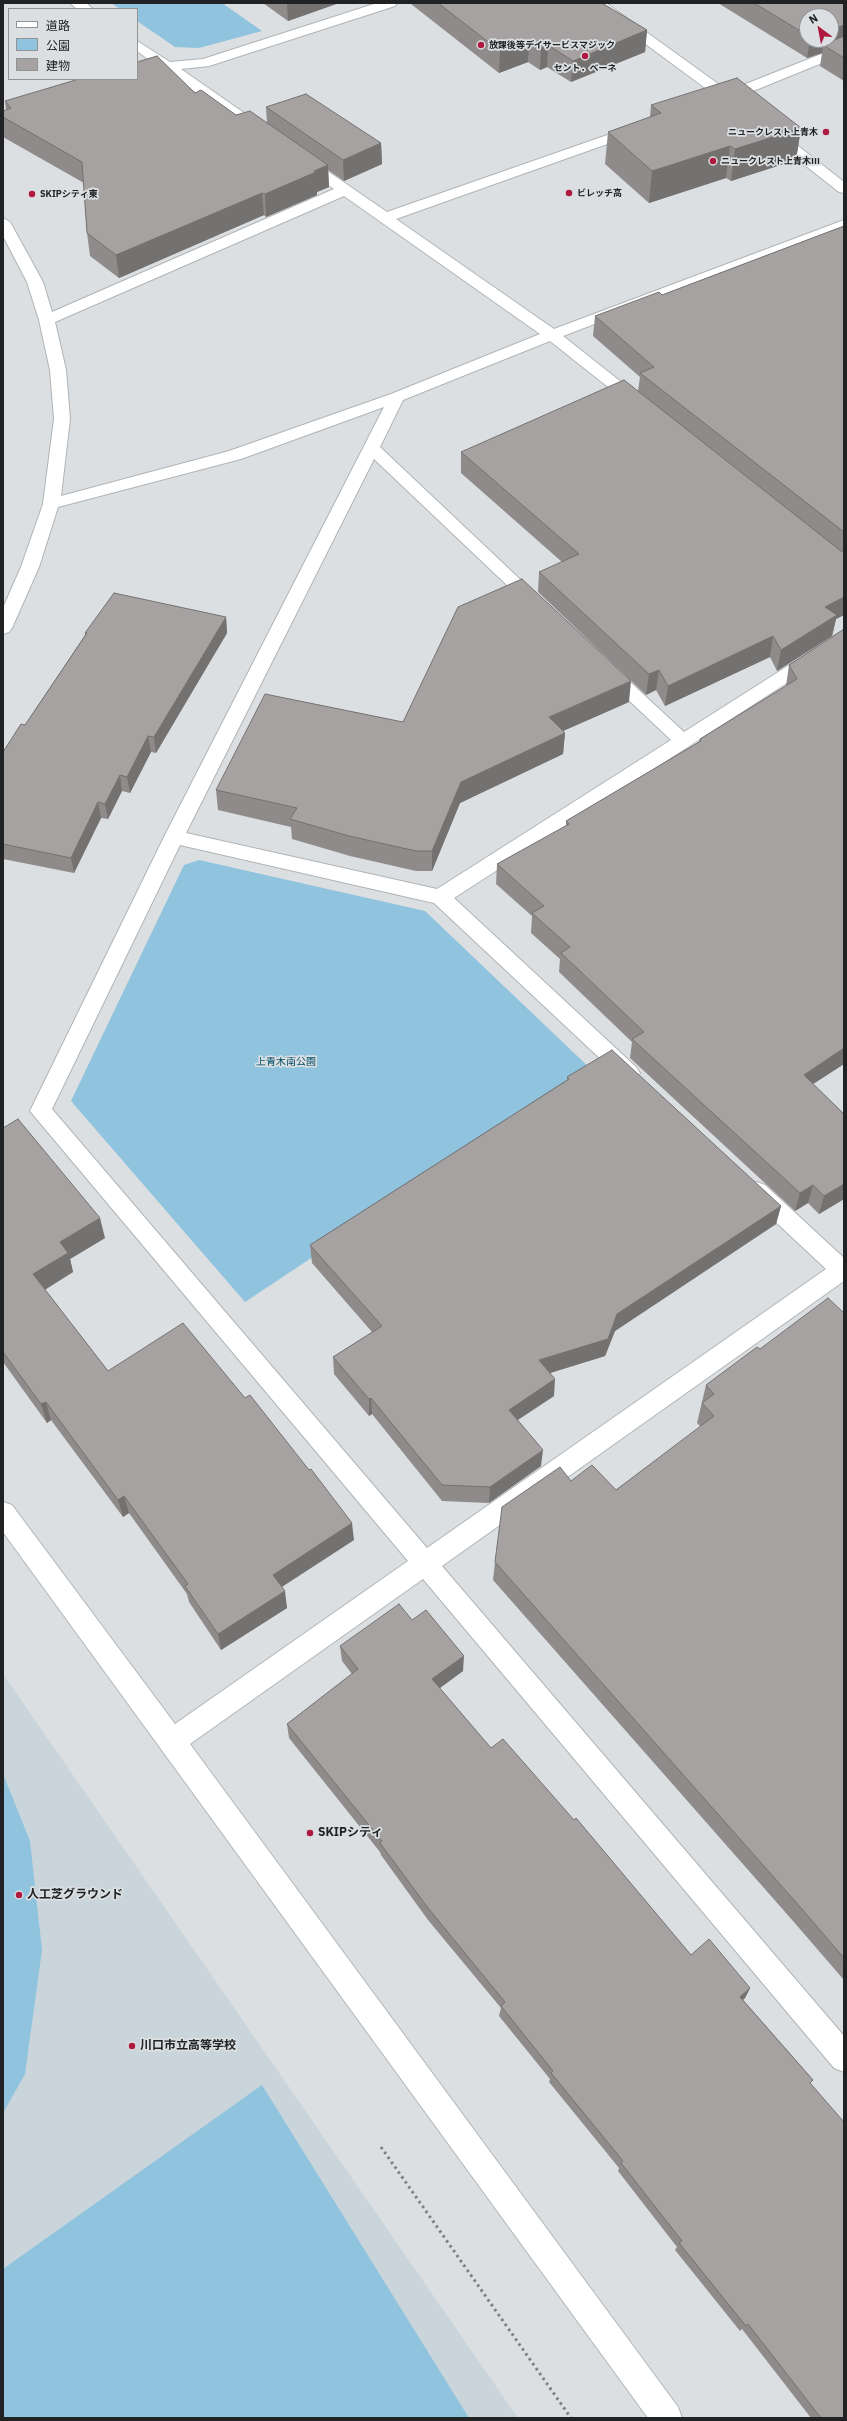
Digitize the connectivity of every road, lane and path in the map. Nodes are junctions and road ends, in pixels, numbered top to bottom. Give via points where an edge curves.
1 (390, 3) edge
2 (597, 3) edge
3 (138, 46) edge
4 (844, 49) edge
5 (167, 66) junction
6 (138, 74) edge
7 (727, 96) junction
8 (705, 104) edge
9 (746, 111) edge
10 (653, 123) edge
11 (764, 126) edge
12 (275, 141) edge
13 (294, 154) edge
14 (844, 189) edge
15 (345, 190) junction
16 (385, 218) junction
17 (3, 222) edge
18 (844, 224) edge
19 (47, 320) junction
20 (552, 335) junction
21 (397, 397) junction
22 (652, 414) edge
23 (371, 447) junction
24 (51, 504) junction
25 (550, 616) edge
26 (3, 628) edge
27 (844, 638) edge
28 (596, 659) edge
29 (683, 741) junction
30 (174, 838) junction
31 (440, 897) junction
32 (641, 1084) edge
33 (744, 1180) edge
34 (843, 1270) edge
35 (3, 1513) edge
36 (424, 1563) junction
37 (172, 1741) junction
38 (844, 2058) edge
39 (380, 2147) dead end
40 (571, 2418) edge
41 (667, 2418) edge

1 - 5 street via 204,63
2 - 7 street
3 - 5 street
4 - 7 street
5 - 6 street
5 - 12 street
7 - 8 street
7 - 9 street
10 - 16 street
11 - 14 street
13 - 15 street
15 - 16 street
15 - 19 street
16 - 20 street
17 - 19 street via 35,282
18 - 20 street
19 - 24 street via 58,370 62,419
20 - 21 street
20 - 22 street
21 - 23 street
21 - 24 street via 235,455
23 - 25 street
23 - 30 street
24 - 26 street via 30,567
27 - 29 street
28 - 29 street
29 - 31 street
30 - 31 street
30 - 36 street via 41,1111
31 - 32 street
33 - 34 street
34 - 36 street
35 - 37 street
36 - 37 street
36 - 38 street
37 - 41 street
39 - 40 path

